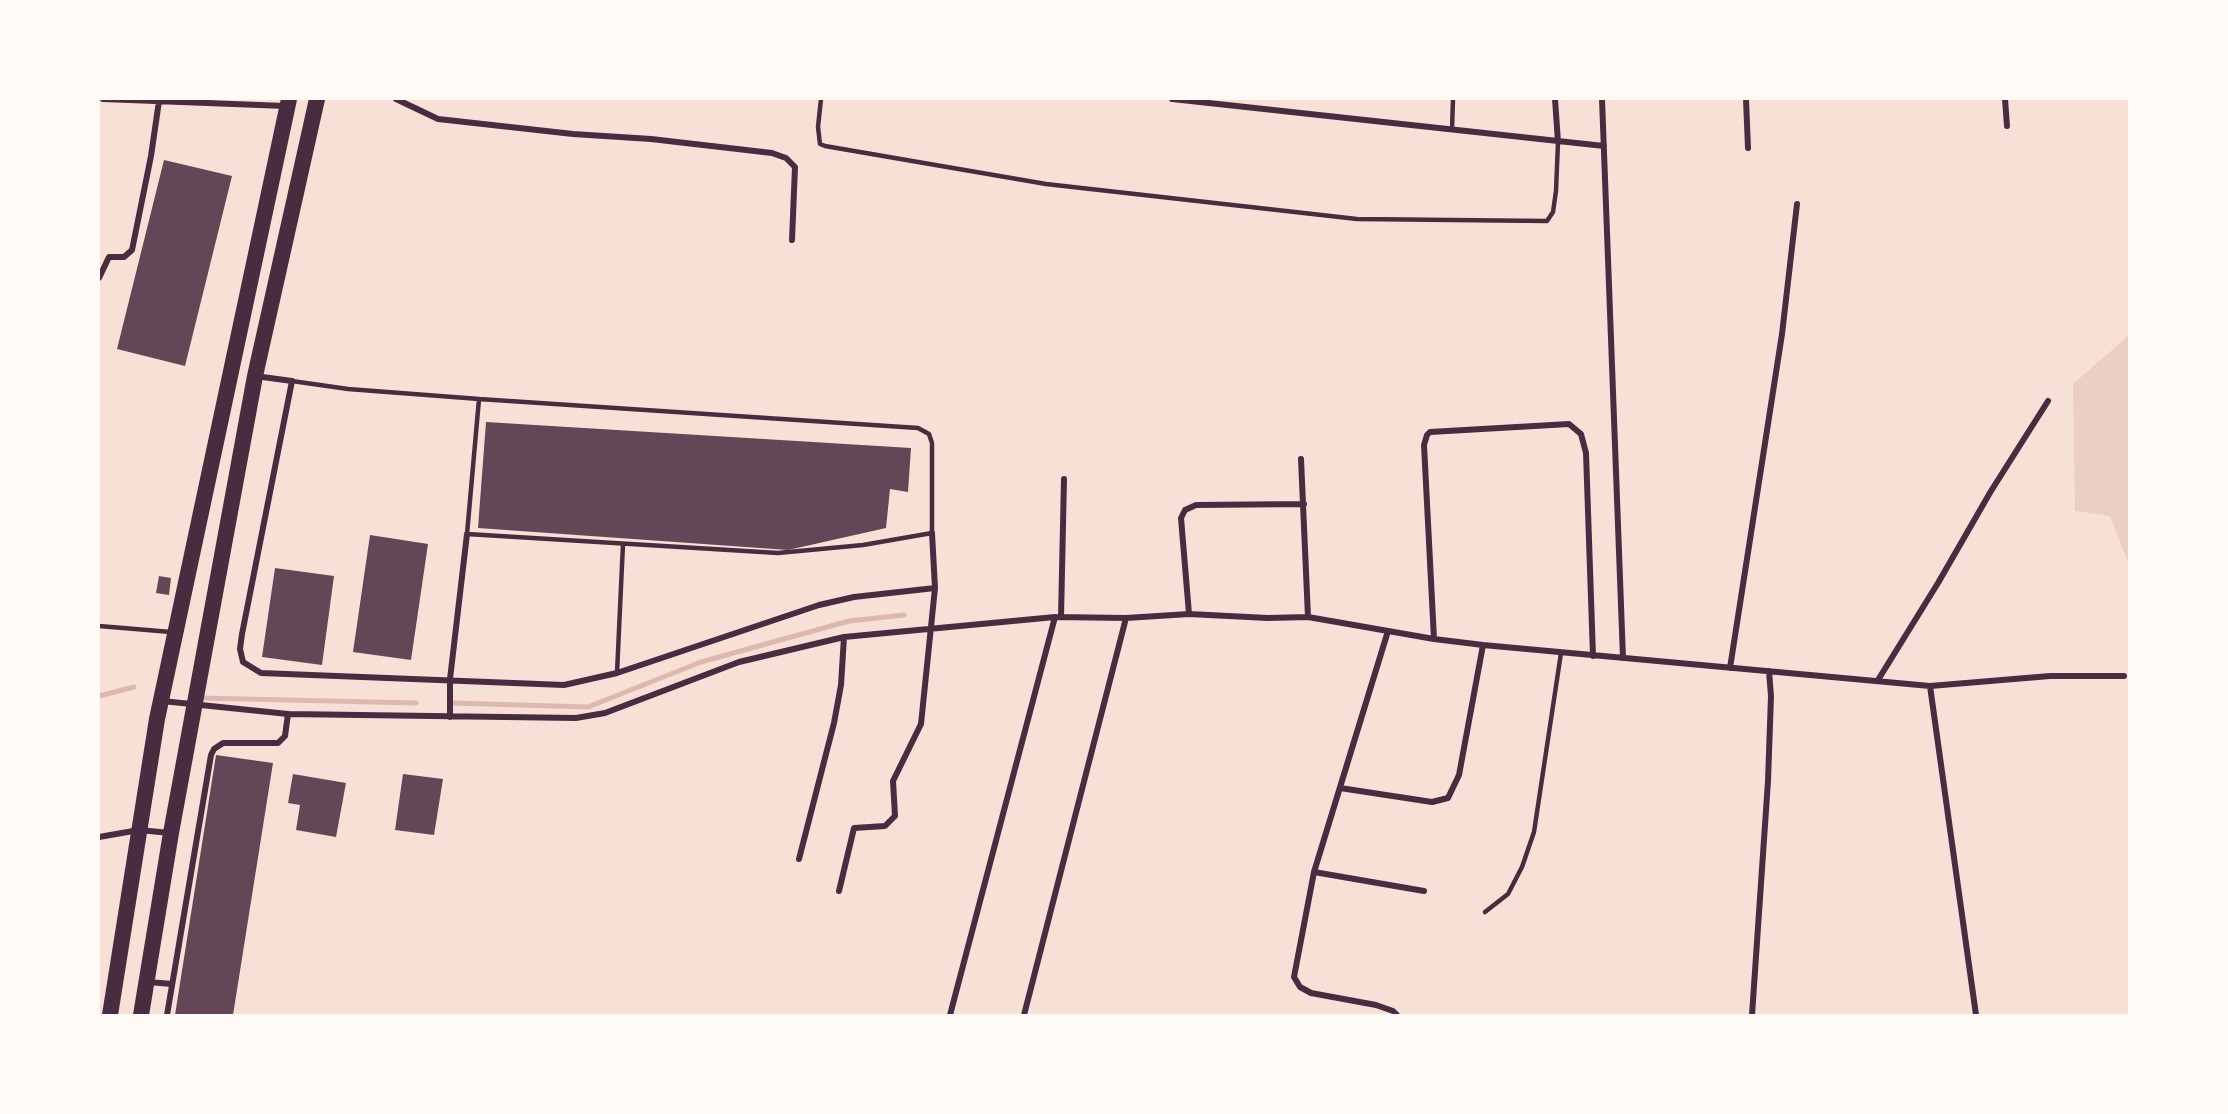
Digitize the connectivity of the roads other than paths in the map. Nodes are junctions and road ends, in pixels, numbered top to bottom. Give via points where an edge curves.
1 (103, 99) edge
2 (317, 99) edge
3 (396, 99) edge
4 (821, 99) edge
5 (1172, 99) edge
6 (1180, 99) edge
7 (1453, 99) edge
8 (1555, 99) edge
9 (1602, 99) edge
10 (1746, 99) edge
11 (2005, 99) edge
12 (159, 101) junction
13 (288, 103) edge
14 (2007, 126) dead end
15 (1452, 130) junction
16 (1558, 142) junction
17 (1604, 146) junction
18 (1748, 148) dead end
19 (1797, 204) dead end
20 (792, 240) dead end
21 (99, 255) edge
22 (109, 257) junction
23 (99, 278) edge
24 (255, 376) junction
25 (292, 381) junction
26 (479, 399) junction
27 (2049, 401) dead end
28 (1301, 459) dead end
29 (1064, 478) dead end
30 (1304, 504) junction
31 (932, 533) junction
32 (467, 534) junction
33 (623, 544) junction
34 (934, 588) junction
35 (1189, 614) junction
36 (1058, 617) junction
37 (1308, 617) junction
38 (1126, 618) junction
39 (99, 626) edge
40 (932, 626) junction
41 (1388, 631) junction
42 (174, 633) junction
43 (844, 636) junction
44 (1434, 639) junction
45 (1483, 645) junction
46 (1561, 653) junction
47 (1593, 656) junction
48 (1623, 658) junction
49 (1730, 668) junction
50 (1769, 671) junction
51 (617, 673) junction
52 (2124, 676) dead end
53 (450, 679) junction
54 (1878, 680) junction
55 (1930, 686) junction
56 (161, 701) junction
57 (195, 704) junction
58 (288, 714) junction
59 (450, 717) junction
60 (1340, 788) junction
61 (139, 830) junction
62 (171, 833) junction
63 (99, 837) edge
64 (798, 859) dead end
65 (1314, 872) junction
66 (839, 891) dead end
67 (1424, 891) dead end
68 (1485, 912) dead end
69 (147, 982) junction
70 (172, 984) junction
71 (110, 1015) edge
72 (141, 1015) edge
73 (167, 1015) edge
74 (950, 1015) edge
75 (1024, 1015) edge
76 (1397, 1015) edge
77 (1752, 1015) edge
78 (1976, 1015) edge

1 - 12 street
2 - 24 highway
3 - 20 street via 438,119 772,153 792,160
4 - 16 lane via 818,127 820,144 825,146 1046,184 1357,219 1547,221 1553,212 1556,191
5 - 6 street
6 - 15 street
7 - 15 lane
8 - 16 street
9 - 17 street
10 - 18 street
11 - 14 street
12 - 13 street
12 - 22 street via 132,250 124,257
13 - 42 highway
15 - 16 street
16 - 17 street
17 - 48 street
19 - 49 street via 1782,334
21 - 22 street
22 - 23 street
24 - 25 street
24 - 57 highway
25 - 26 lane
25 - 53 street via 242,634 243,662 261,673
26 - 31 lane via 918,428 929,434 932,443
26 - 32 lane
27 - 54 street
28 - 30 street
29 - 36 street
30 - 35 street via 1196,505 1185,510 1181,518
30 - 37 street
31 - 33 lane via 863,545 778,553
31 - 34 street
32 - 33 lane
32 - 53 street
33 - 51 lane
34 - 40 street
34 - 51 street via 819,605
35 - 37 street
35 - 38 street
36 - 38 street
36 - 40 street
36 - 74 street
37 - 41 street
38 - 75 street
39 - 42 lane
40 - 43 street
40 - 66 street via 921,724 893,781 895,816 885,826 854,828
41 - 44 street
41 - 60 street
42 - 56 highway
43 - 59 street via 739,662 605,713 576,718
43 - 64 street via 834,723
44 - 45 street
44 - 47 street via 1424,445 1430,432 1569,424 1581,434 1586,453
45 - 46 street
45 - 60 street via 1459,775 1448,798 1432,802
46 - 47 street
46 - 68 lane via 1534,832 1508,894
47 - 48 street
48 - 49 street
49 - 50 street
50 - 54 street
50 - 77 street via 1768,781
51 - 53 street via 564,685
52 - 55 street via 2049,676
53 - 59 street
54 - 55 street
55 - 78 street
56 - 57 street
56 - 61 highway
57 - 58 street
57 - 62 highway
58 - 59 street
58 - 70 street via 285,736 278,743 223,742 214,749
60 - 65 street
61 - 62 street
61 - 63 street
61 - 71 highway
62 - 69 highway
65 - 67 street
65 - 76 street via 1296,983 1311,993 1376,1005
69 - 70 street
69 - 72 highway
70 - 73 street

